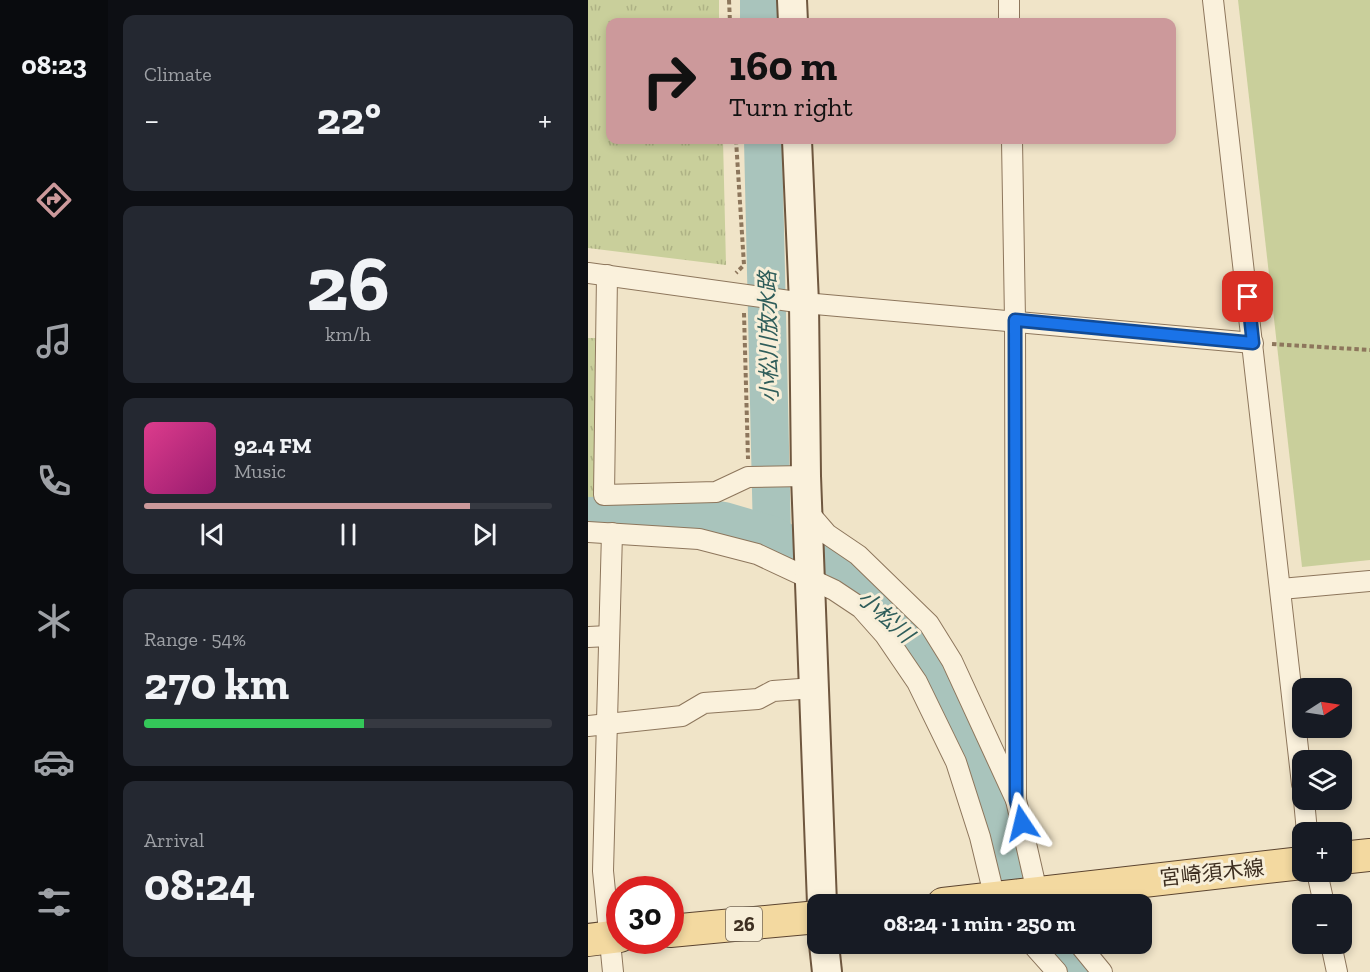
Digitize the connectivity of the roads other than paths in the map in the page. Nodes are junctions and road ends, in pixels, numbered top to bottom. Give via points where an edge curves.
1 (792, 0) edge
2 (1009, 0) edge
3 (1213, 0) edge
4 (793, 18) edge
5 (1009, 18) edge
6 (797, 144) edge
7 (1012, 144) edge
8 (598, 274) edge
9 (804, 303) junction
10 (1015, 320) junction
11 (1253, 343) junction
12 (806, 476) junction
13 (809, 525) junction
14 (588, 532) edge
15 (612, 533) junction
16 (810, 575) junction
17 (1370, 581) edge
18 (1281, 589) junction
19 (609, 636) junction
20 (588, 637) edge
21 (814, 688) junction
22 (597, 726) edge
23 (1298, 750) edge
24 (1016, 800) junction
25 (1370, 855) edge
26 (1352, 857) edge
27 (1292, 864) edge
28 (595, 870) edge
29 (822, 894) edge
30 (997, 894) edge
31 (1041, 894) edge
32 (1072, 894) edge
33 (807, 918) edge
34 (684, 930) edge
35 (606, 938) edge
36 (609, 954) edge
37 (826, 954) edge
38 (1041, 954) edge
39 (1087, 954) edge
40 (1333, 954) edge
41 (613, 972) edge
42 (827, 972) edge
43 (1057, 972) edge
44 (1102, 972) edge
45 (1336, 972) edge

1 - 4 street
2 - 5 street
3 - 11 street
6 - 9 street
7 - 10 street
8 - 9 street
8 - 12 street via 604,495 716,492 748,477
9 - 10 street
9 - 12 street
10 - 11 street
10 - 24 street
11 - 18 street
12 - 13 street
13 - 16 street
13 - 24 street via 858,555 929,624 952,661
14 - 15 street
15 - 16 street via 699,539 758,554
15 - 19 street
16 - 21 street
16 - 30 street via 861,608 917,682 956,762
17 - 18 street
18 - 23 street
19 - 20 street
19 - 22 street
21 - 22 street via 773,691 758,699 704,703 682,716
21 - 29 street
22 - 28 street
24 - 31 street
25 - 26 main road
27 - 32 main road, 宮崎須木線
28 - 35 street
33 - 34 main road, 26
36 - 41 street
37 - 42 street
38 - 43 street
39 - 44 street
40 - 45 street

